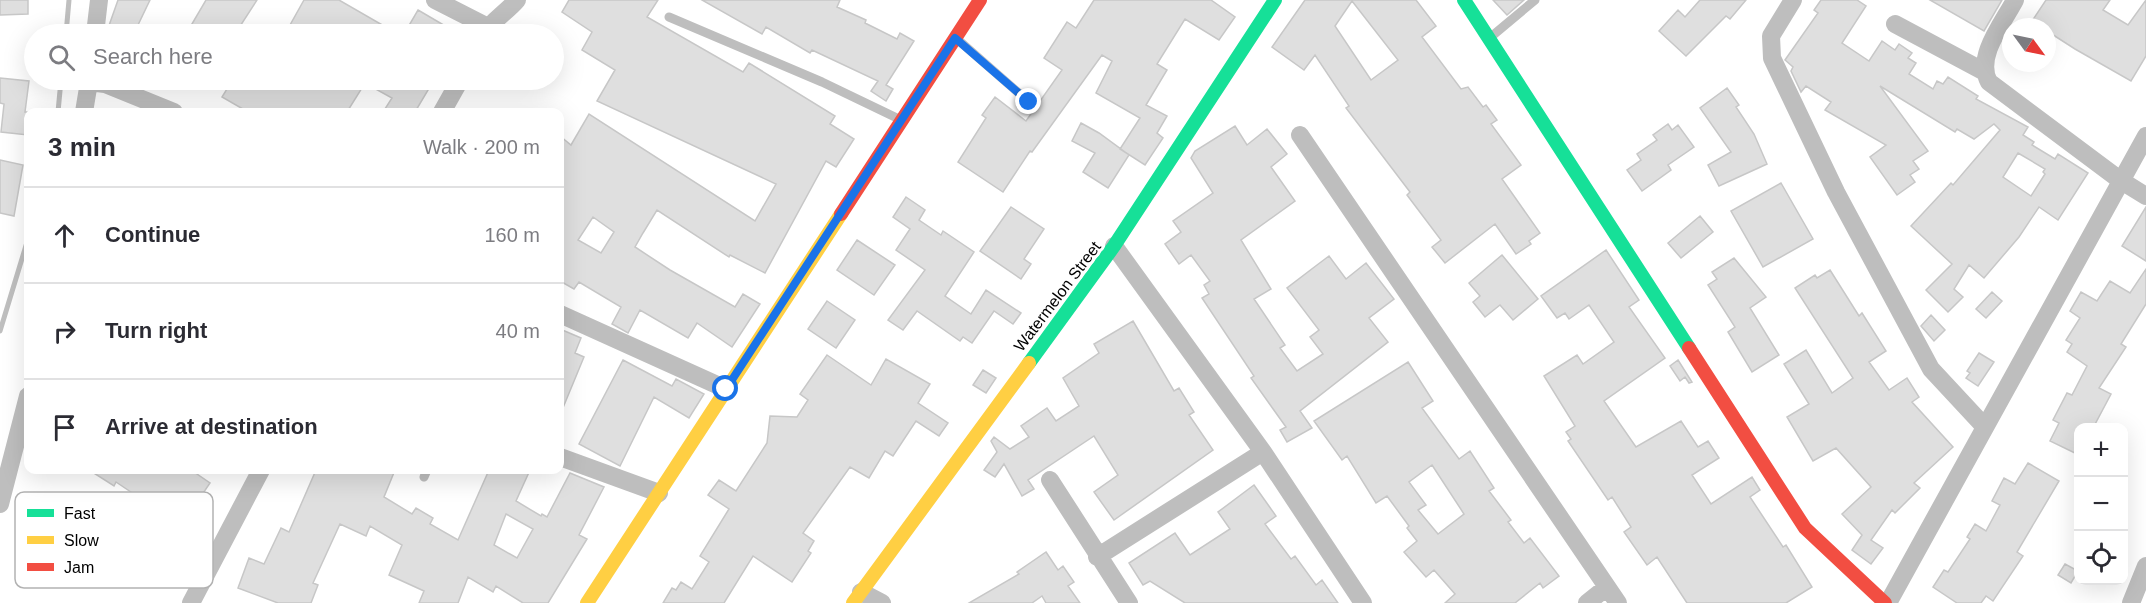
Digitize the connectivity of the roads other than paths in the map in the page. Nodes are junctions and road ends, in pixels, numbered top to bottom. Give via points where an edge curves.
1 (99, 0) edge
2 (435, 0) edge
3 (517, 0) edge
4 (980, 0) edge
5 (1275, 0) edge
6 (1535, 0) edge
7 (1793, 0) edge
8 (2015, 0) edge
9 (1467, 1) edge
10 (669, 17) dead end
11 (96, 24) edge
12 (474, 24) edge
13 (494, 24) edge
14 (1895, 24) dead end
15 (955, 38) junction
16 (1490, 38) junction
17 (1983, 71) junction
18 (88, 90) edge
19 (120, 90) edge
20 (454, 90) edge
21 (1029, 102) dead end
22 (85, 108) edge
23 (164, 108) edge
24 (444, 108) edge
25 (901, 120) junction
26 (1300, 135) dead end
27 (2146, 136) edge
28 (2120, 180) junction
29 (2146, 196) edge
30 (1114, 246) junction
31 (564, 316) edge
32 (726, 389) junction
33 (24, 411) edge
34 (1984, 426) junction
35 (1263, 452) junction
36 (564, 458) edge
37 (259, 474) edge
38 (1050, 480) dead end
39 (659, 493) junction
40 (0, 504) edge
41 (1097, 557) junction
42 (213, 561) edge
43 (2146, 566) edge
44 (1607, 587) junction
45 (199, 588) edge
46 (857, 597) edge
47 (191, 603) edge
48 (587, 603) edge
49 (882, 603) edge
50 (1129, 603) edge
51 (1363, 603) edge
52 (1587, 603) edge
53 (1618, 603) edge
54 (1886, 603) edge
55 (2131, 603) edge

1 - 11 street
2 - 12 street
3 - 13 street
4 - 15 street
5 - 30 street, Watermelon Street
6 - 16 lane
7 - 34 street via 1771,36 1772,58 1836,192 1931,369
8 - 17 street via 1984,59
9 - 16 street
10 - 25 lane
14 - 17 street
15 - 21 lane
15 - 25 street
16 - 54 street via 1805,528
17 - 28 street via 1989,81
18 - 22 street
19 - 23 street
20 - 24 street
25 - 32 street
26 - 44 street
27 - 28 street
28 - 29 street
28 - 34 street
30 - 35 street
30 - 46 street, Watermelon Street
31 - 32 street
32 - 39 street
33 - 40 street
34 - 54 street
35 - 41 street
35 - 51 street
36 - 39 street
37 - 42 street
38 - 41 street
39 - 48 street
41 - 50 street
43 - 55 street
44 - 52 street
44 - 53 street
45 - 47 street
46 - 49 street

